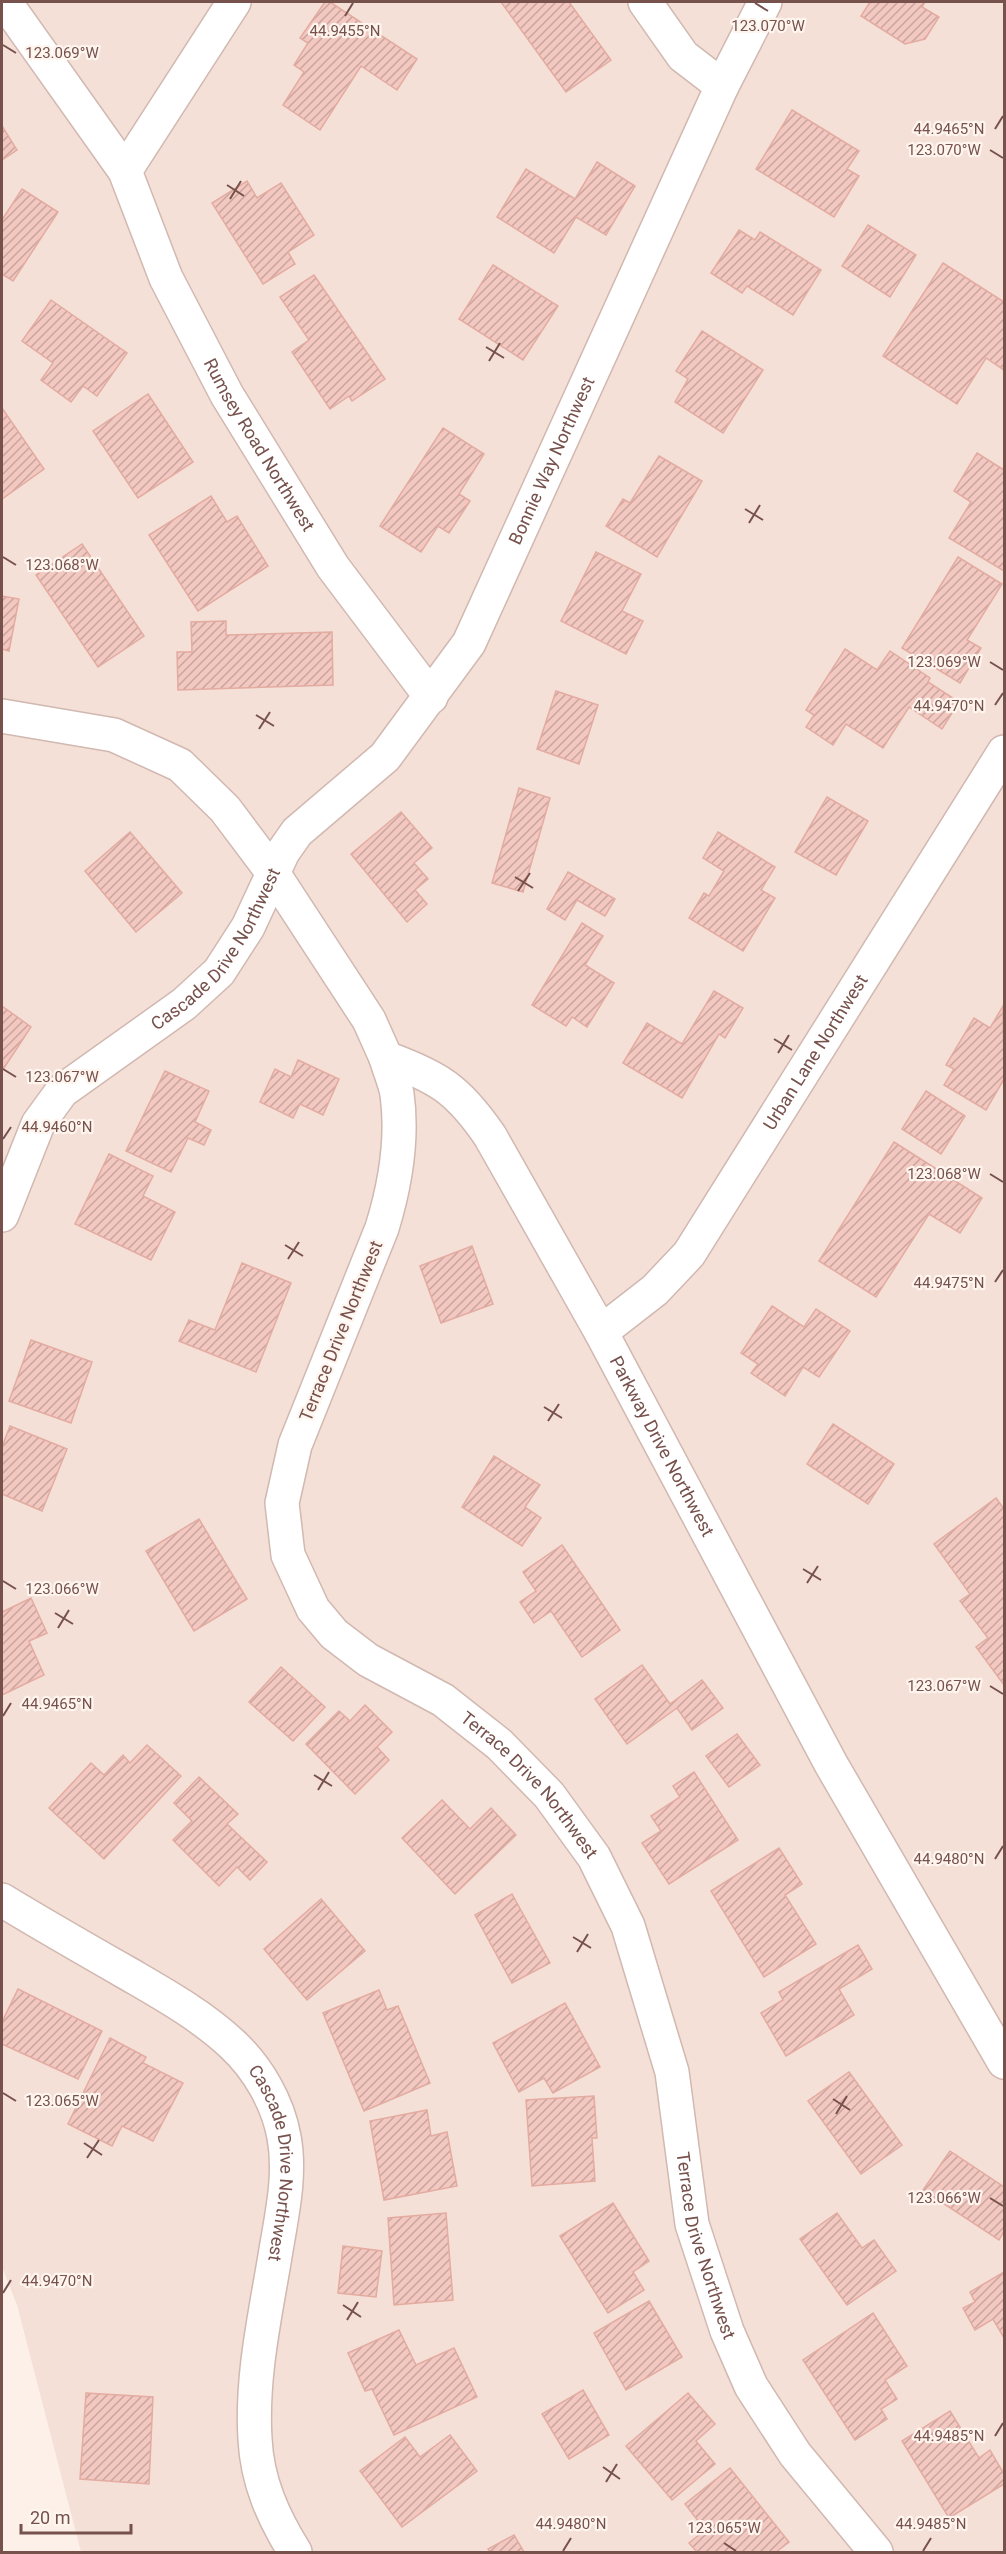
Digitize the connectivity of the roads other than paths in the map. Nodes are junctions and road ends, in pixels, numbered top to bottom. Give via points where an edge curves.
1 (5, 2) edge
2 (234, 2) edge
3 (645, 2) edge
4 (765, 2) edge
5 (722, 86) junction
6 (125, 171) junction
7 (431, 698) junction
8 (2, 716) edge
9 (1005, 752) edge
10 (273, 873) junction
11 (386, 1058) junction
12 (2, 1215) edge
13 (601, 1332) junction
14 (2, 1900) edge
15 (1005, 2062) edge
16 (295, 2553) edge
17 (876, 2553) edge

1 - 6 street, Rumsey Road Northwest
2 - 6 street
3 - 5 street via 683,56
4 - 5 street, Bonnie Way Northwest
5 - 7 street, Bonnie Way Northwest via 469,643
6 - 7 street, Rumsey Road Northwest via 166,278 227,395 333,567
7 - 10 street, Bonnie Way Northwest via 385,757 297,832
8 - 10 street, Cascade Drive Northwest via 114,735 180,765 225,809
9 - 13 street, Urban Lane Northwest via 689,1254 655,1290
10 - 11 street via 369,1020
10 - 12 street, Cascade Drive Northwest via 248,927 219,972 184,1004 62,1090 38,1124
11 - 13 street, Parkway Drive Northwest via 446,1084 471,1108
11 - 17 street, Terrace Drive Northwest via 397,1092 399,1122 392,1197 295,1445 282,1503 288,1555 313,1609 334,1634 368,1660 443,1700 499,1744 549,1795 594,1857 628,1926 652,2000 672,2072 692,2224 727,2331 751,2386 795,2454
13 - 15 street, Parkway Drive Northwest via 831,1764
14 - 16 street, Cascade Drive Northwest via 198,2016 233,2044 258,2074 276,2109 284,2138 286,2172 257,2363 255,2439 262,2486 276,2522

